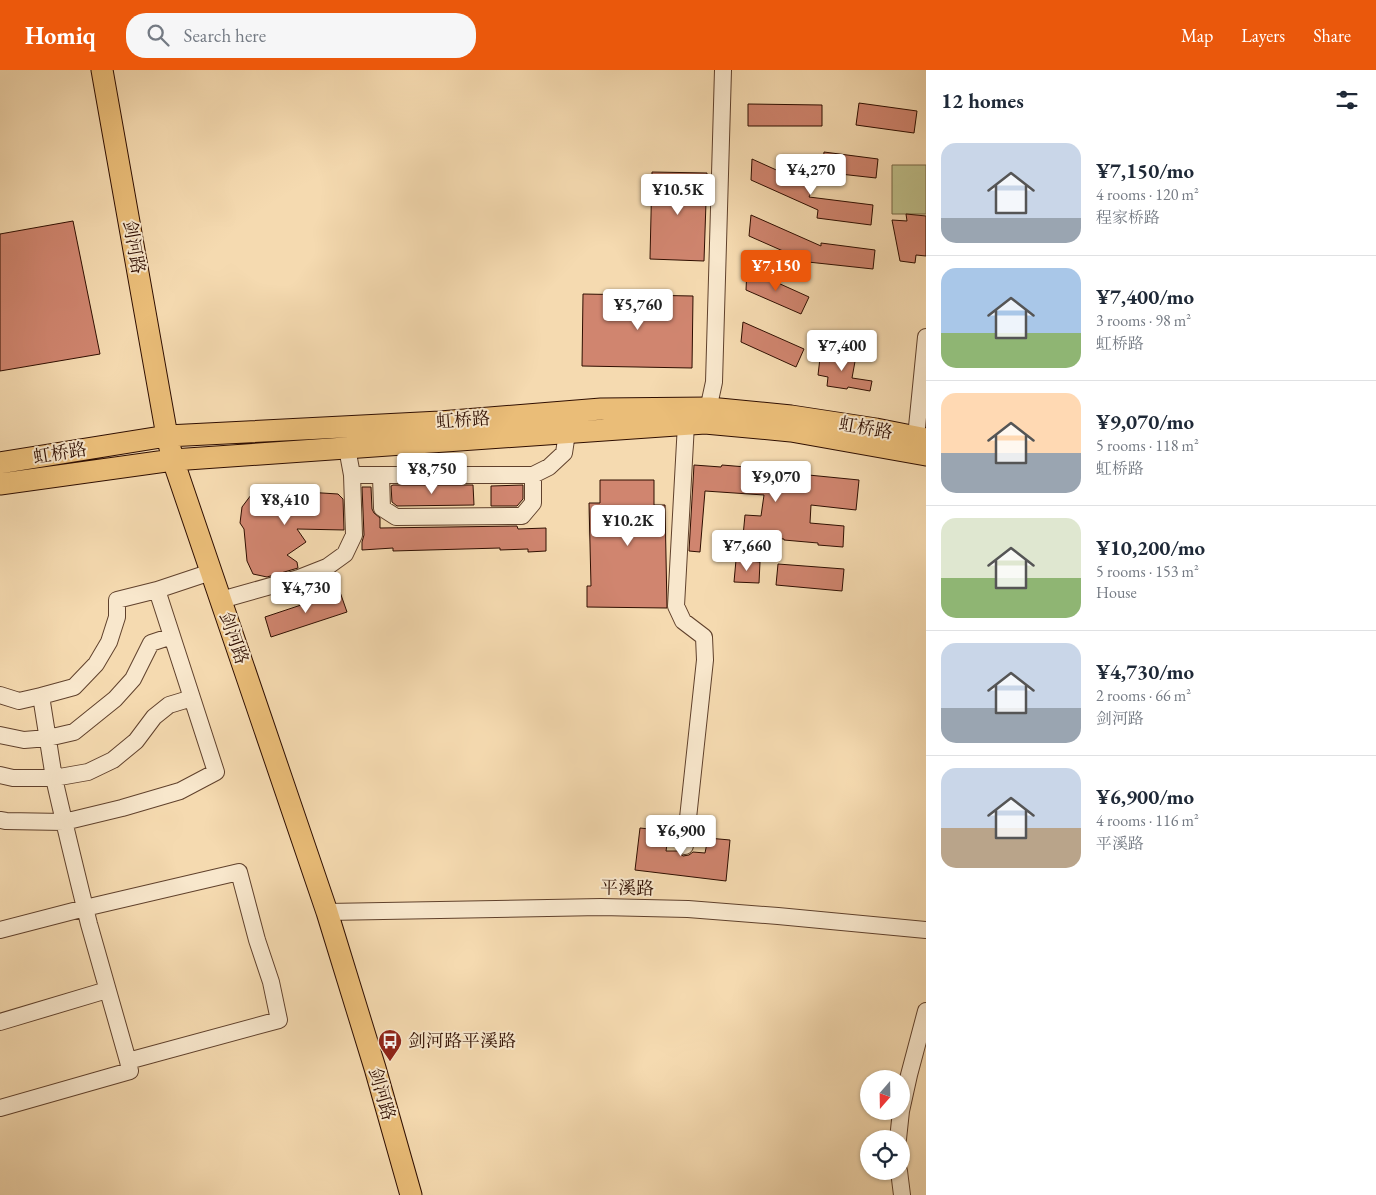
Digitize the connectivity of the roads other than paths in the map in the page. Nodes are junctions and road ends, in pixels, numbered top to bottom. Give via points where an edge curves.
1 (102, 70) edge
2 (724, 70) edge
3 (926, 337) edge
4 (700, 418) junction
5 (567, 433) junction
6 (167, 436) junction
7 (923, 444) edge
8 (347, 448) junction
9 (173, 460) junction
10 (0, 463) edge
11 (533, 475) junction
12 (352, 476) junction
13 (381, 476) junction
14 (0, 484) edge
15 (211, 572) junction
16 (157, 590) junction
17 (221, 600) junction
18 (172, 636) junction
19 (0, 695) edge
20 (41, 696) junction
21 (192, 698) junction
22 (0, 735) edge
23 (48, 738) junction
24 (0, 775) edge
25 (54, 778) junction
26 (0, 820) edge
27 (64, 822) junction
28 (685, 846) dead end
29 (85, 908) junction
30 (327, 912) junction
31 (0, 930) edge
32 (926, 930) edge
33 (108, 990) junction
34 (926, 1012) edge
35 (0, 1022) edge
36 (128, 1062) junction
37 (910, 1071) edge
38 (0, 1108) edge
39 (900, 1180) edge
40 (411, 1195) edge
41 (902, 1195) edge

1 - 6 main road, 剑河路
2 - 4 street via 714,382
3 - 7 street
4 - 5 main road, 虹桥路
4 - 6 main road, 虹桥路 via 601,410
4 - 7 main road, 虹桥路 via 792,416 876,429
4 - 28 street via 676,606 683,621 704,637 705,660
5 - 8 main road, 虹桥路
5 - 11 street via 564,452 549,467
6 - 9 main road, 剑河路
6 - 10 main road, 虹桥路
8 - 9 main road, 虹桥路
8 - 12 street
9 - 14 main road, 虹桥路
9 - 15 main road, 剑河路
11 - 13 street
11 - 13 street via 533,503 522,516 396,517 382,508
12 - 13 street
12 - 17 street via 354,535 345,554 328,567 299,578
15 - 16 street
15 - 17 main road, 剑河路
16 - 18 street
16 - 20 street via 117,600 109,642 96,664 74,687
17 - 30 main road, 剑河路
18 - 21 street
18 - 23 street via 151,643 132,679 96,716 74,732
19 - 20 street via 19,701
20 - 23 street
21 - 25 street via 168,705 136,741 113,760 88,772
21 - 27 street via 216,772 180,791
22 - 23 street via 24,740
23 - 25 street
24 - 25 street
25 - 27 street
26 - 27 street
27 - 29 street
29 - 31 street
29 - 33 street
29 - 36 street via 239,872 271,982 279,1020
30 - 32 street, 平溪路 via 601,906 688,909
30 - 40 main road, 剑河路
33 - 35 street
33 - 36 street
34 - 37 street
36 - 38 street via 130,1071
39 - 41 street

